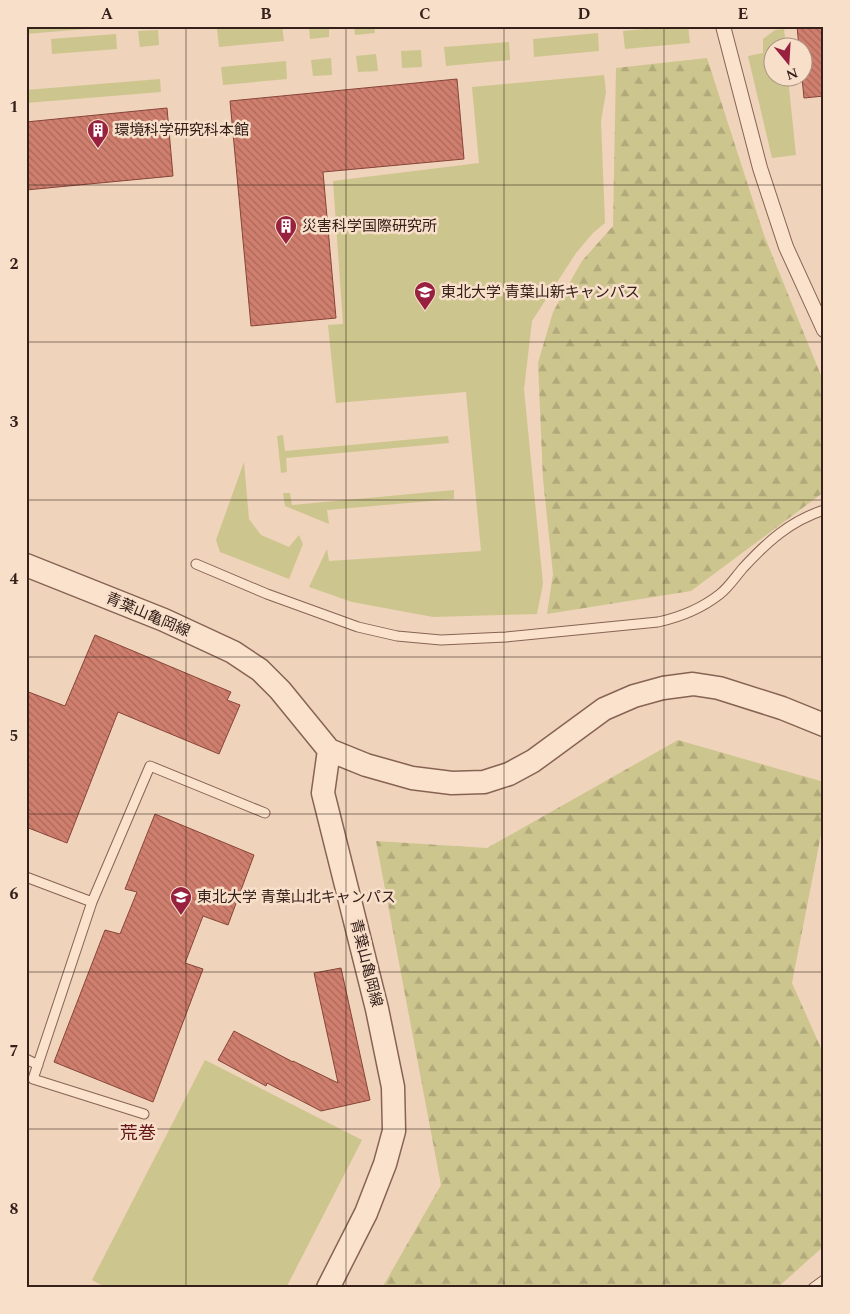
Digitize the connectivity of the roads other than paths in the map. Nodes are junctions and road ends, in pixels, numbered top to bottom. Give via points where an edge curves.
1 (723, 26) edge
2 (824, 330) edge
3 (824, 510) edge
4 (196, 564) dead end
5 (26, 565) edge
6 (824, 725) edge
7 (329, 750) junction
8 (265, 813) dead end
9 (26, 877) edge
10 (92, 902) junction
11 (26, 1059) edge
12 (38, 1065) junction
13 (144, 1114) dead end
14 (824, 1280) edge
15 (328, 1288) edge
16 (813, 1288) edge

1 - 2 street via 760,168 786,247
3 - 4 lane via 777,534 722,592 703,606 679,617 658,622 533,634 442,640 397,636 358,627
5 - 7 street, 青葉山亀岡線 via 164,620 233,652 260,670 280,690
6 - 7 street via 719,688 693,684 643,693 604,709 533,761 484,782 452,783 412,778 366,766
7 - 15 street, 青葉山亀岡線 via 323,792 377,1010 392,1087 394,1131 366,1213
8 - 10 lane via 150,766
9 - 10 lane
10 - 12 lane
11 - 12 lane
12 - 13 lane via 33,1080
14 - 16 lane

